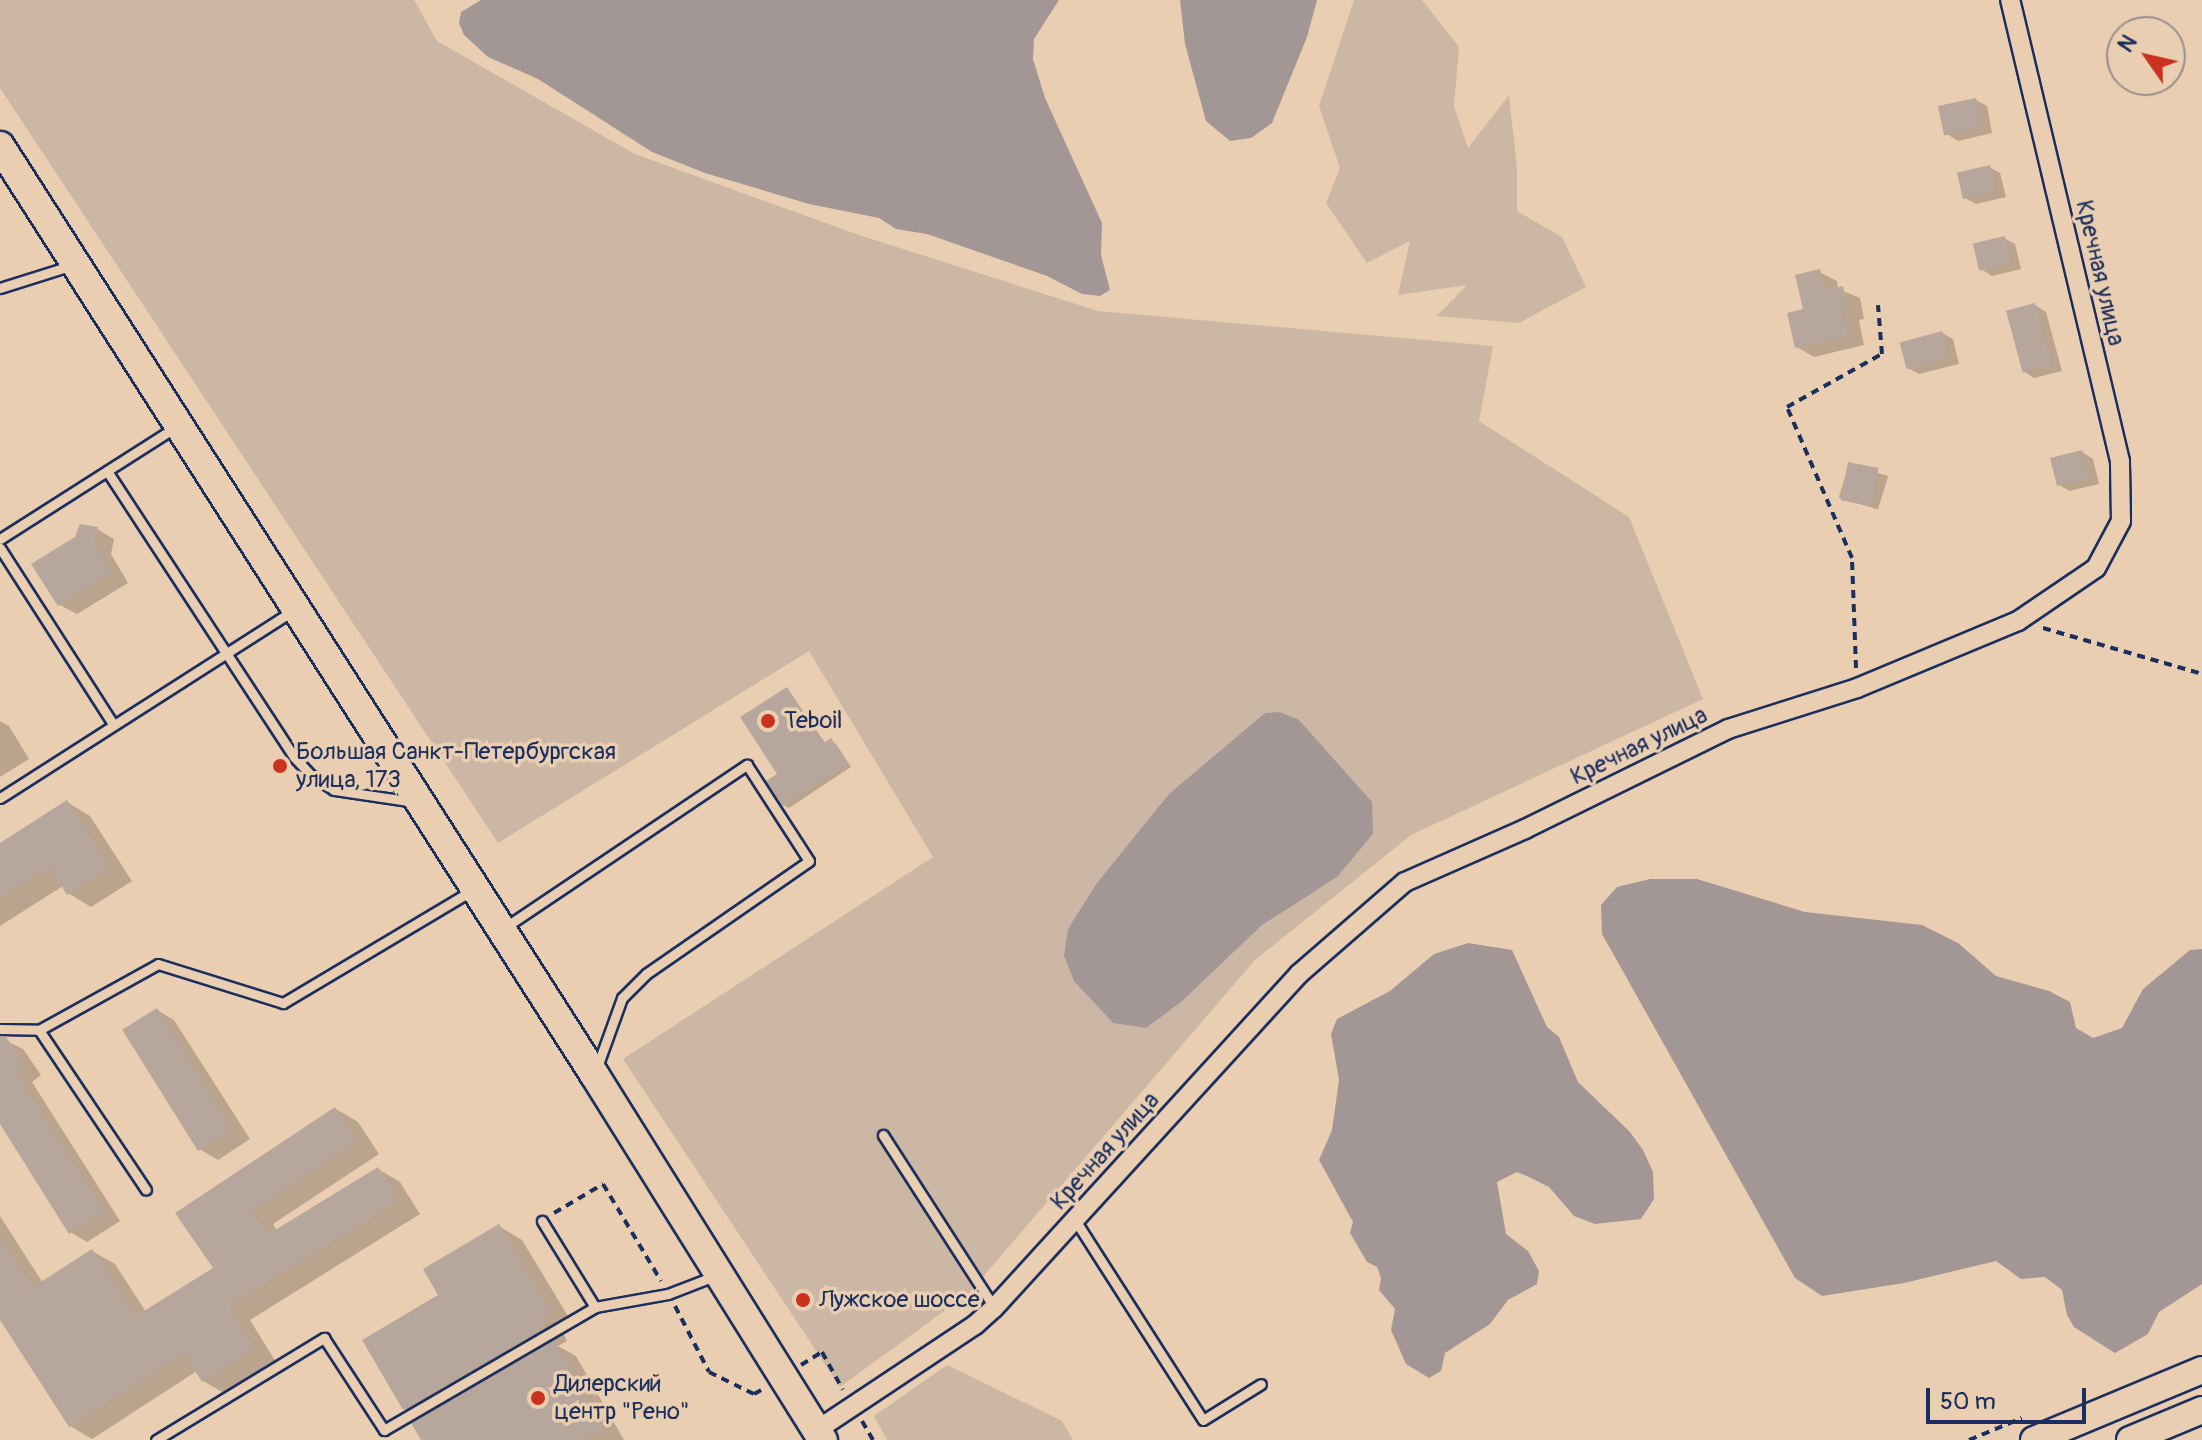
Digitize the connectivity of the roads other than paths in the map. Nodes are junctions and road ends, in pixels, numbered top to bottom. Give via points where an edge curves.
1 (2010, 0) edge
2 (0, 146) edge
3 (76, 264) junction
4 (0, 288) edge
5 (177, 426) junction
6 (107, 471) junction
7 (0, 539) edge
8 (0, 548) edge
9 (296, 609) junction
10 (226, 652) junction
11 (113, 724) junction
12 (0, 798) edge
13 (421, 803) junction
14 (475, 888) junction
15 (502, 929) junction
16 (0, 1029) edge
17 (39, 1030) junction
18 (594, 1074) junction
19 (883, 1135) dead end
20 (146, 1190) dead end
21 (1075, 1220) junction
22 (542, 1221) road end
23 (720, 1273) junction
24 (595, 1307) junction
25 (994, 1308) junction
26 (2202, 1370) edge
27 (1261, 1384) dead end
28 (2202, 1410) edge
29 (820, 1435) edge
30 (156, 1440) edge
31 (2034, 1440) edge
32 (2130, 1440) edge

1 - 21 street, Кречная улица via 2120,461 2121,521 2096,568 2018,621 1857,688 1728,729 1405,882 1299,974
2 - 3 main road
3 - 4 lane
3 - 5 main road
5 - 6 lane
5 - 9 main road
6 - 7 lane
6 - 10 lane
8 - 11 lane
9 - 10 lane
9 - 13 main road
10 - 11 lane
10 - 13 lane via 311,775 334,790
11 - 12 lane
13 - 14 main road
14 - 15 main road
14 - 17 lane via 283,1003 158,964
15 - 18 main road
15 - 18 lane via 747,765 809,861 646,974 622,998
16 - 17 lane
17 - 20 lane
18 - 23 main road
19 - 25 lane
21 - 25 street, Кречная улица
21 - 27 lane via 1203,1420
22 - 24 lane
23 - 24 lane via 668,1294
23 - 29 main road
24 - 30 lane via 384,1430 324,1338
25 - 29 street, Кречная улица
26 - 31 main road
28 - 32 main road

